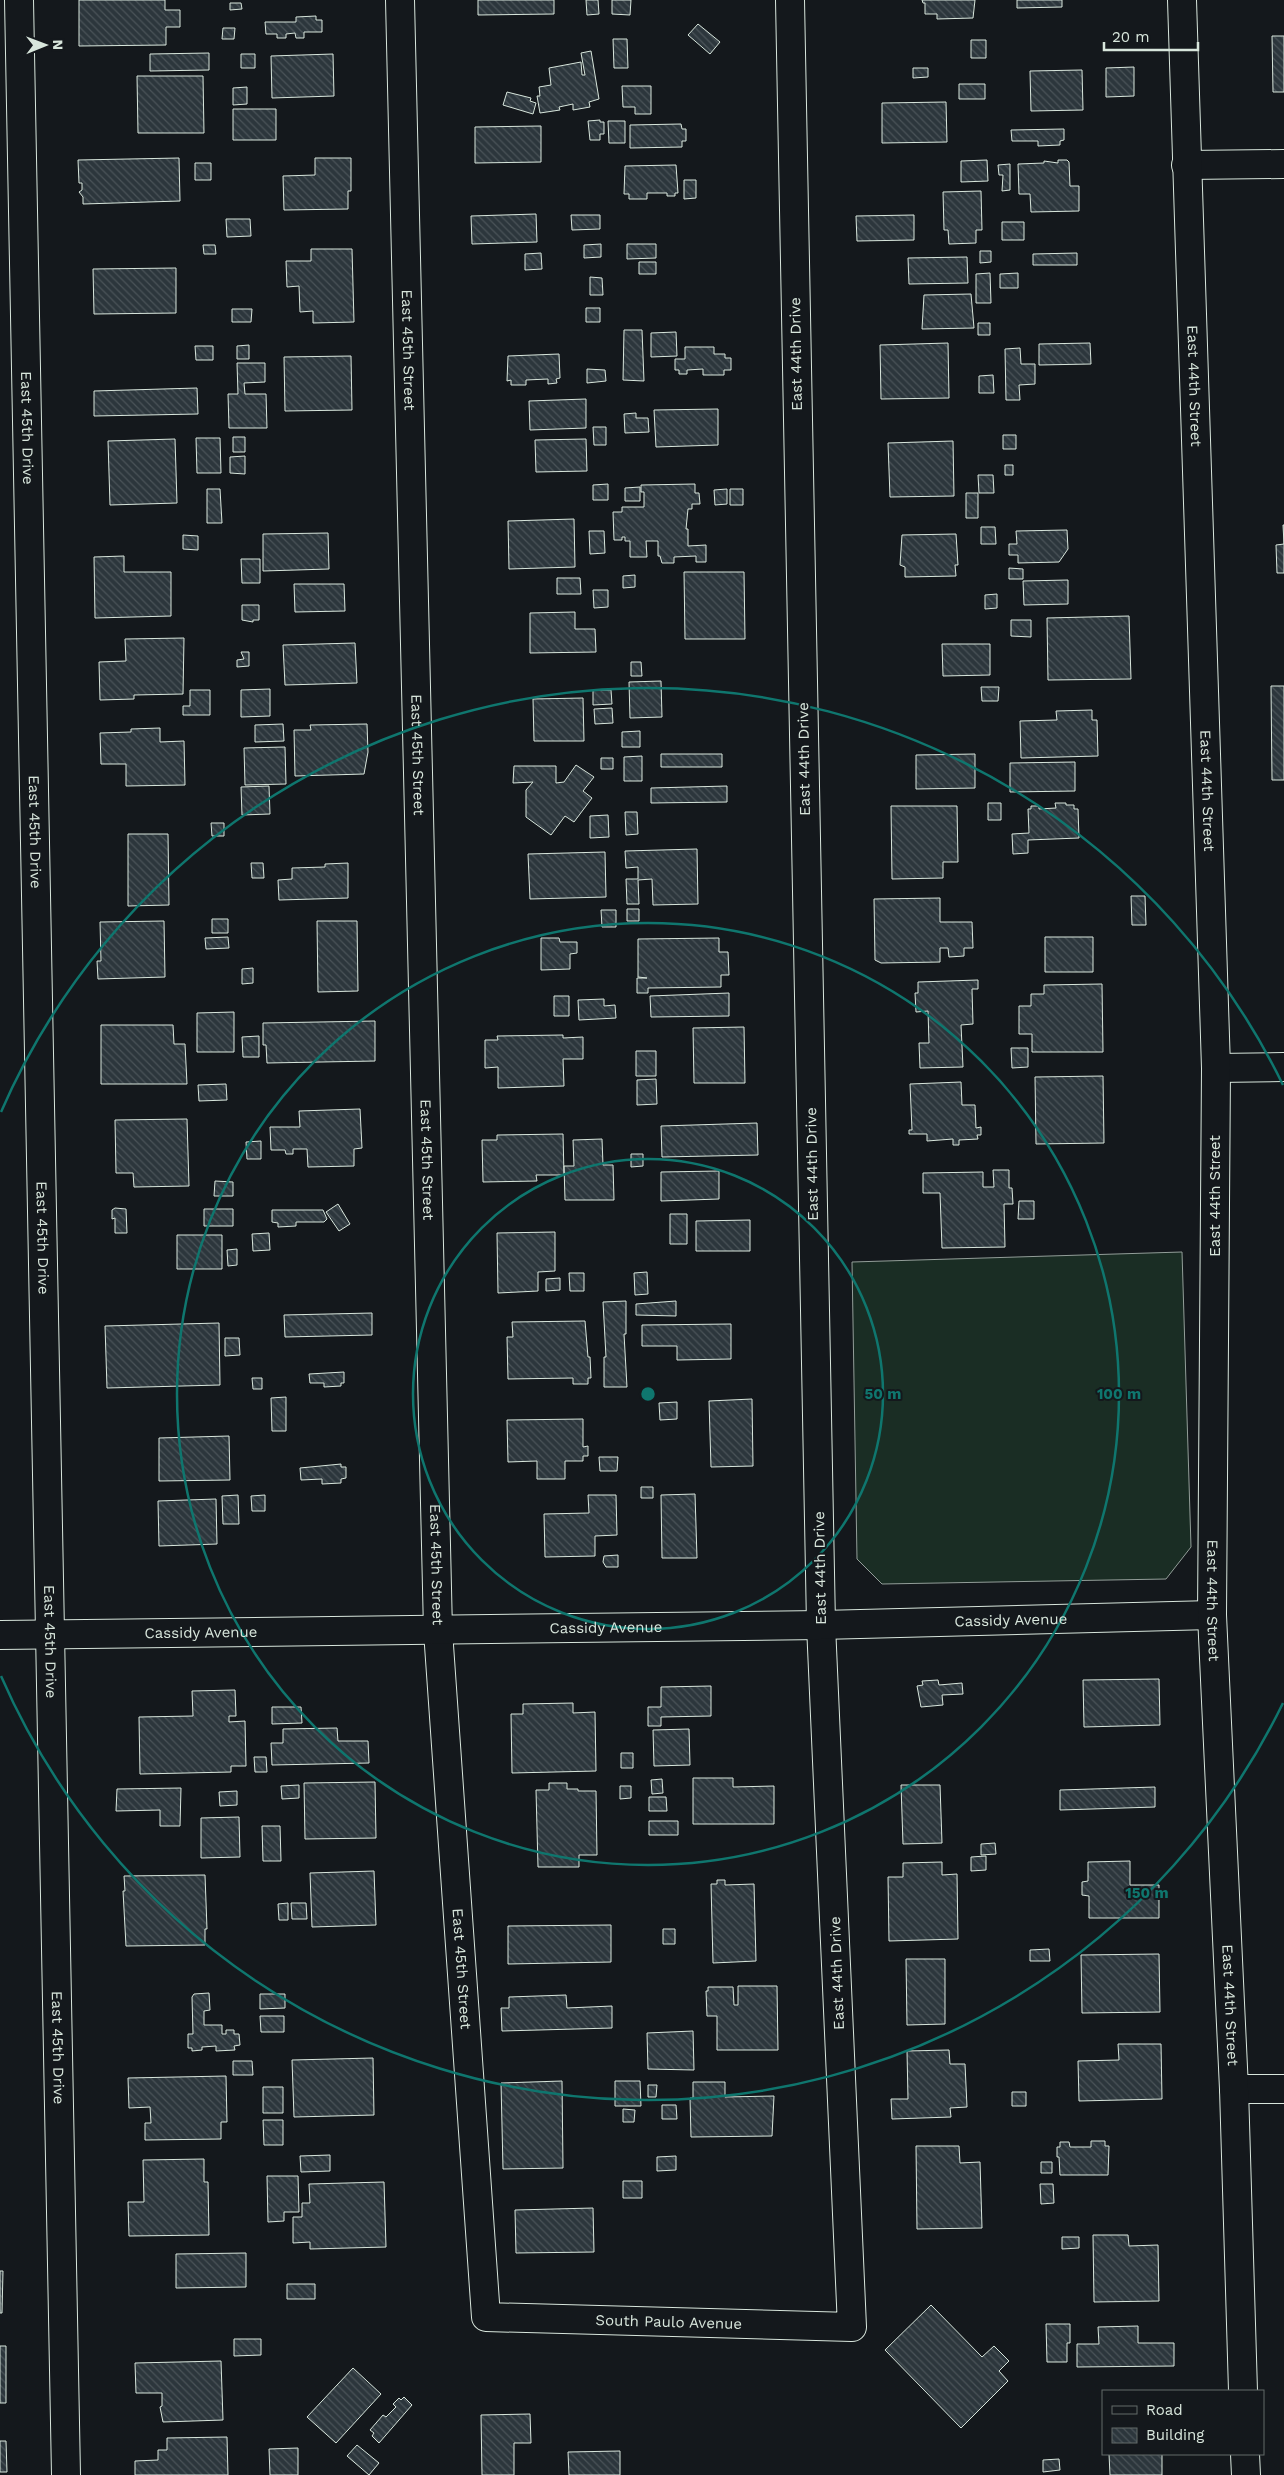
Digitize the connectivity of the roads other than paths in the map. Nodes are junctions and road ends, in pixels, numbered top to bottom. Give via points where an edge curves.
1 (19, 0) edge
2 (400, 0) edge
3 (790, 0) edge
4 (1182, 0) edge
5 (1284, 164) edge
6 (1186, 165) junction
7 (1284, 1067) edge
8 (1216, 1068) junction
9 (1212, 1615) junction
10 (821, 1625) junction
11 (438, 1631) junction
12 (50, 1634) junction
13 (0, 1635) edge
14 (1284, 2089) edge
15 (1234, 2090) junction
16 (486, 2317) joint
17 (852, 2327) joint
18 (1243, 2390) edge
19 (1245, 2455) edge
20 (66, 2475) edge
21 (1246, 2475) edge

1 - 12 street, East 45th Drive
2 - 11 street, East 45th Street
3 - 10 street, East 44th Drive
4 - 6 street, East 44th Street
5 - 6 street
6 - 8 street, East 44th Street
7 - 8 street
8 - 9 street, East 44th Street
9 - 10 street, Cassidy Avenue
9 - 15 street, East 44th Street
10 - 11 street, Cassidy Avenue
10 - 17 street, East 44th Drive
11 - 12 street, Cassidy Avenue
11 - 16 street, East 45th Street
12 - 13 street, Cassidy Avenue
12 - 20 street, East 45th Drive
14 - 15 street
15 - 18 street, East 44th Street
16 - 17 street, South Paulo Avenue
19 - 21 street

